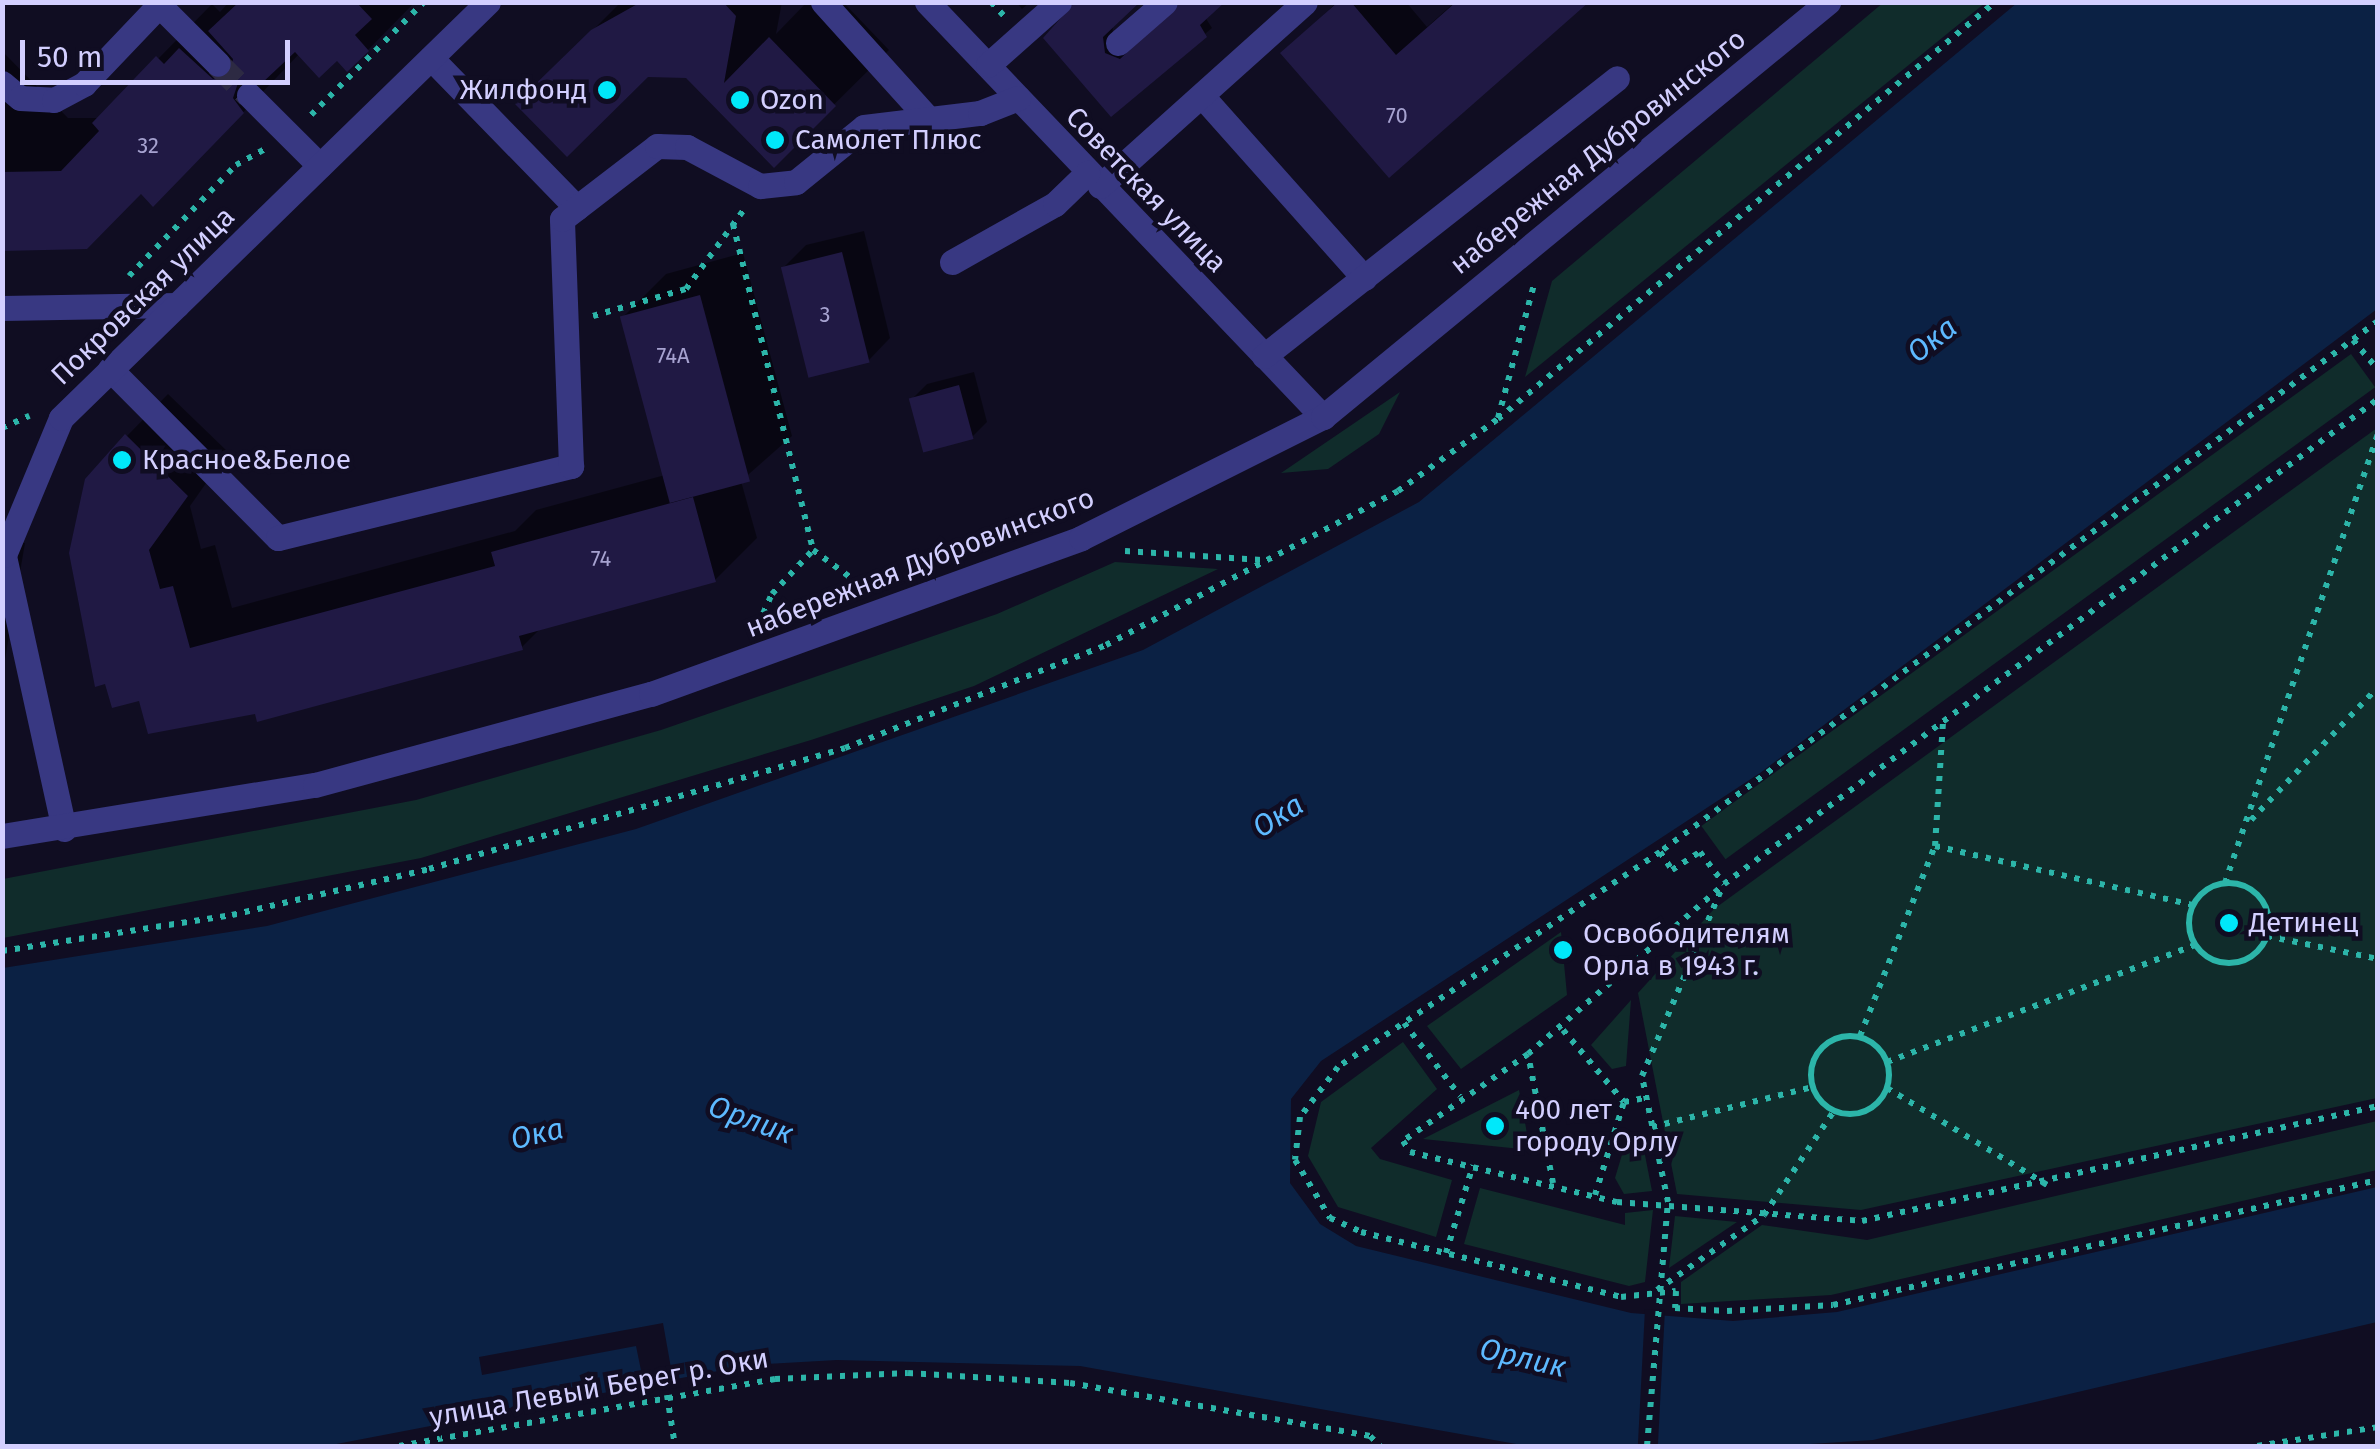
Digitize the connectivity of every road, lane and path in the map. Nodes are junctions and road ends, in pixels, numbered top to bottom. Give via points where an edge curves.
1 (488, 2) edge
2 (823, 2) edge
3 (928, 2) edge
4 (1059, 2) edge
5 (1165, 2) edge
6 (1305, 2) edge
7 (1828, 2) edge
8 (1995, 2) edge
9 (161, 4) edge
10 (1118, 43) dead end
11 (431, 58) junction
12 (218, 64) tunnel mouth
13 (988, 65) junction
14 (1616, 78) dead end
15 (2, 83) edge
16 (249, 96) tunnel mouth
17 (1202, 96) junction
18 (1018, 98) junction
19 (926, 116) junction
20 (320, 166) junction
21 (1093, 179) junction
22 (760, 186) junction
23 (576, 208) junction
24 (734, 224) junction
25 (952, 262) dead end
26 (1549, 273) dead end
27 (1364, 278) junction
28 (1534, 285) junction
29 (1518, 296) dead end
30 (177, 304) junction
31 (2, 308) edge
32 (2378, 320) edge
33 (566, 324) junction
34 (2353, 340) junction
35 (1264, 356) junction
36 (110, 370) junction
37 (2378, 370) edge
38 (2378, 399) edge
39 (1322, 417) junction
40 (1498, 419) junction
41 (2378, 434) edge
42 (1130, 541) dead end
43 (812, 550) junction
44 (3, 555) edge
45 (1265, 560) junction
46 (892, 608) junction
47 (741, 664) junction
48 (2378, 687) edge
49 (1943, 720) junction
50 (2246, 825) junction
51 (64, 829) junction
52 (2, 836) edge
53 (1934, 846) junction
54 (1660, 852) junction
55 (2225, 883) junction
56 (1724, 884) junction
57 (2192, 905) junction
58 (2267, 936) junction
59 (2195, 945) junction
60 (2, 951) edge
61 (2378, 960) edge
62 (1404, 1023) junction
63 (1563, 1030) junction
64 (1860, 1036) junction
65 (1528, 1054) junction
66 (1888, 1062) junction
67 (1813, 1088) junction
68 (1888, 1088) junction
69 (1460, 1096) junction
70 (1646, 1098) junction
71 (1624, 1102) junction
72 (2378, 1106) edge
73 (1834, 1111) junction
74 (1652, 1128) junction
75 (1472, 1166) junction
76 (2378, 1180) edge
77 (1554, 1183) junction
78 (2047, 1185) junction
79 (1594, 1195) junction
80 (1668, 1202) junction
81 (1764, 1215) junction
82 (1446, 1254) junction
83 (1656, 1293) junction
84 (667, 1395) junction
85 (2378, 1426) edge
86 (2300, 1442) edge
87 (400, 1446) edge
88 (676, 1446) edge
89 (1380, 1446) edge
90 (1647, 1446) edge
91 (2257, 1446) edge

1 - 11 street, Покровская улица
2 - 19 street
3 - 13 street, Советская улица
4 - 13 street
5 - 10 street
6 - 17 street
7 - 39 street, набережная Дубровинского
8 - 40 path
9 - 12 street
9 - 15 street via 84,84 54,100 20,98
11 - 20 street, Покровская улица
11 - 23 street
13 - 18 street, Советская улица
14 - 27 street
16 - 20 street
17 - 21 street
17 - 27 street
18 - 19 street
18 - 21 street, Советская улица
19 - 22 street via 864,127 796,182
20 - 30 street, Покровская улица
21 - 25 street
21 - 35 street, Советская улица
22 - 23 street via 686,147 657,146
22 - 24 path
23 - 33 street via 562,220
24 - 33 path via 686,290
24 - 43 path
26 - 28 path
27 - 35 street
28 - 29 path
28 - 40 path
30 - 31 street
30 - 36 street, Покровская улица
32 - 34 path
33 - 36 street via 571,466 278,538
34 - 37 path
34 - 54 path
35 - 39 street, Советская улица
36 - 44 street, Покровская улица via 61,418
38 - 49 path
39 - 46 street, набережная Дубровинского via 1081,538
40 - 45 path via 1398,491
41 - 50 path
42 - 45 path via 1114,551
43 - 46 path
43 - 47 path via 772,594
44 - 51 street, Покровская улица
45 - 60 path via 1106,645 845,748 430,869 232,914
46 - 47 street, набережная Дубровинского
47 - 51 street, набережная Дубровинского via 315,785
48 - 50 path
49 - 53 path
49 - 56 path
50 - 55 path
51 - 52 street, набережная Дубровинского
53 - 57 path
53 - 64 path
54 - 56 path via 1672,870 1700,852
54 - 62 path
55 - 57 path
55 - 58 path via 2261,899
56 - 63 path
56 - 70 path via 1642,1076
57 - 59 path
58 - 59 path via 2252,956 2227,964
58 - 61 path
59 - 66 path
62 - 69 path
62 - 82 path via 1317,1085 1294,1160 1330,1218
63 - 65 path
63 - 71 path
64 - 66 path
64 - 67 path via 1823,1046
65 - 69 path
65 - 77 path
66 - 68 path
67 - 73 path
67 - 74 path
68 - 73 path via 1860,1114
68 - 78 path
69 - 75 path via 1403,1141 1410,1152
70 - 71 path
70 - 74 path
71 - 79 path
72 - 78 path
73 - 81 path
74 - 80 path
75 - 77 path
75 - 82 path
76 - 83 path via 1832,1305 1675,1308 1676,1291
77 - 79 path
78 - 81 path via 1862,1221
79 - 80 path
80 - 81 path
80 - 83 path
81 - 83 path
82 - 83 path via 1621,1298
83 - 90 path
84 - 87 path, улица Левый Берег р. Оки
84 - 88 path
84 - 89 path, улица Левый Берег р. Оки via 908,1373 1070,1383 1370,1436
85 - 86 path
86 - 91 path

